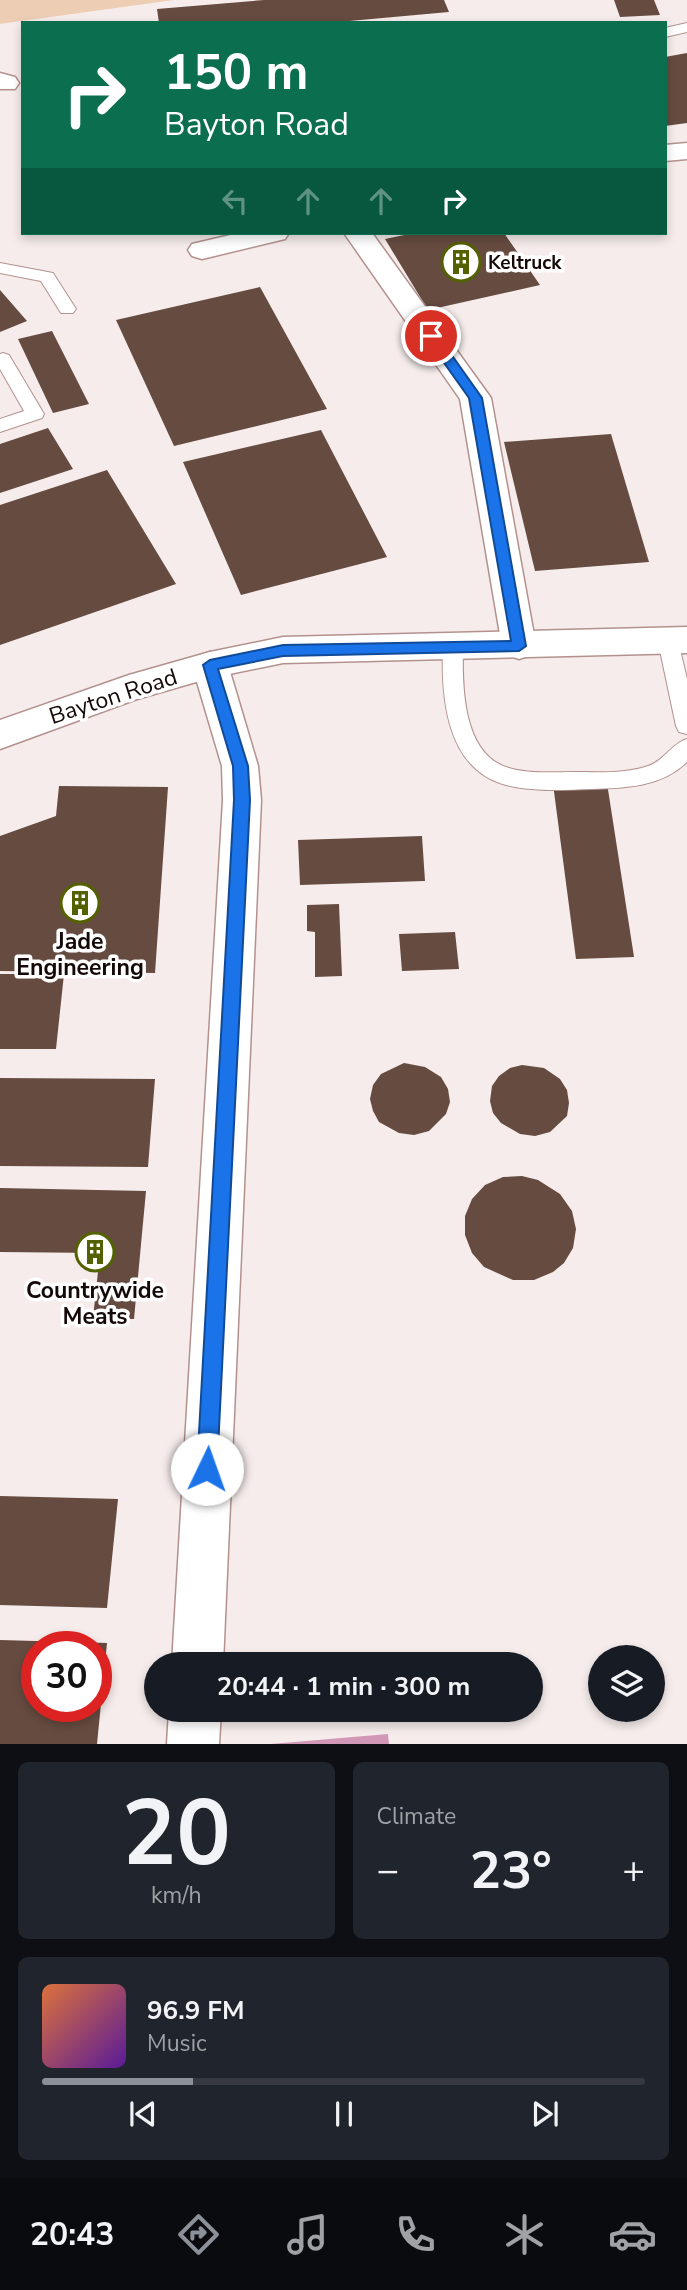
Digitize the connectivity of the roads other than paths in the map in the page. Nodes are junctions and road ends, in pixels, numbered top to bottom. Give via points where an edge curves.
1 (687, 27) edge
2 (667, 32) edge
3 (687, 151) edge
4 (667, 153) edge
5 (266, 235) edge
6 (359, 235) edge
7 (202, 250) dead end
8 (0, 268) edge
9 (67, 309) dead end
10 (0, 360) edge
11 (0, 425) edge
12 (678, 640) edge
13 (453, 646) junction
14 (519, 646) junction
15 (210, 665) junction
16 (687, 726) edge
17 (0, 735) edge
18 (687, 747) edge
19 (198, 1652) edge
20 (194, 1722) edge
21 (193, 1744) edge

1 - 2 lane
3 - 4 street
5 - 7 street
6 - 14 street via 475,398
8 - 9 lane via 47,277
10 - 11 lane via 35,414
12 - 14 street, Bayton Road
12 - 16 lane
13 - 14 street, Bayton Road
13 - 15 street, Bayton Road via 283,650
13 - 18 lane via 452,678 461,732 483,764 509,778 645,776 676,761
15 - 17 street, Bayton Road via 129,688
15 - 19 street via 240,766 242,800
20 - 21 street

